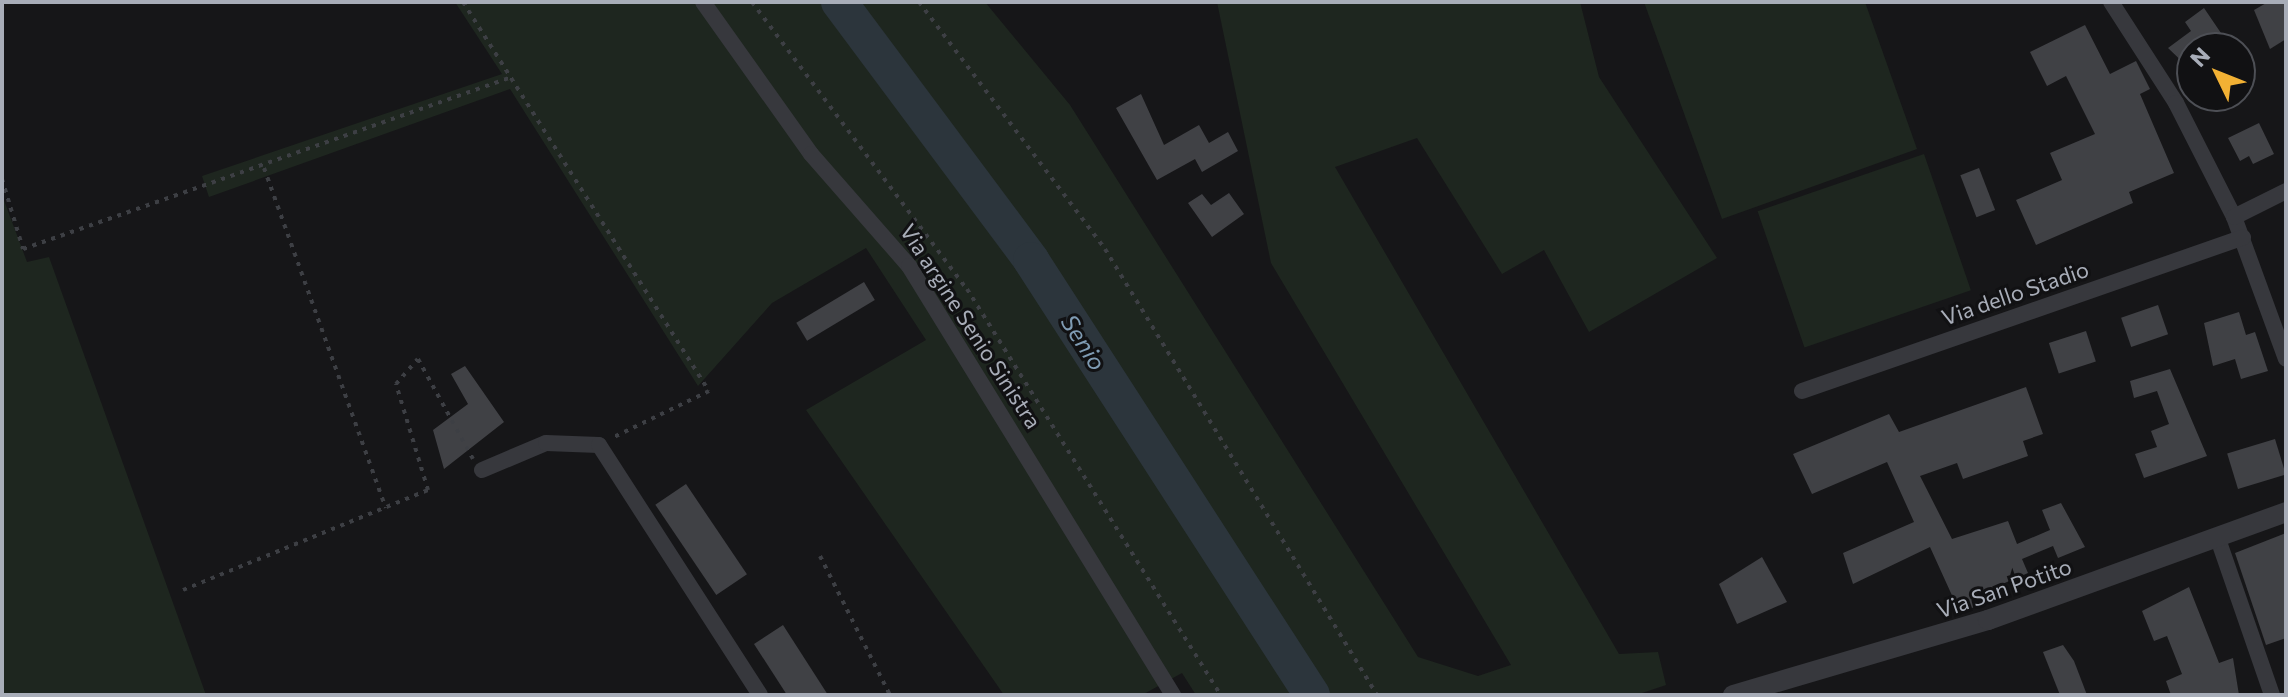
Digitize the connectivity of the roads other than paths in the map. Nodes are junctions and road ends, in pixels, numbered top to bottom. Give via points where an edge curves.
1 (703, 2) edge
2 (2111, 2) edge
3 (2286, 191) edge
4 (2234, 217) junction
5 (2243, 237) junction
6 (2286, 359) edge
7 (1802, 391) dead end
8 (482, 470) road end
9 (2286, 512) edge
10 (2218, 539) junction
11 (760, 695) edge
12 (1173, 695) edge
13 (1733, 695) edge
14 (2272, 695) edge

1 - 12 street, Via argine Senio Sinistra via 811,154 909,266
2 - 4 street via 2176,103
3 - 4 street
4 - 5 street
5 - 6 street
5 - 7 street, Via dello Stadio
8 - 11 street via 546,443 599,445
9 - 10 street, Via San Potito
10 - 13 street, Via San Potito via 1988,620
10 - 14 street

